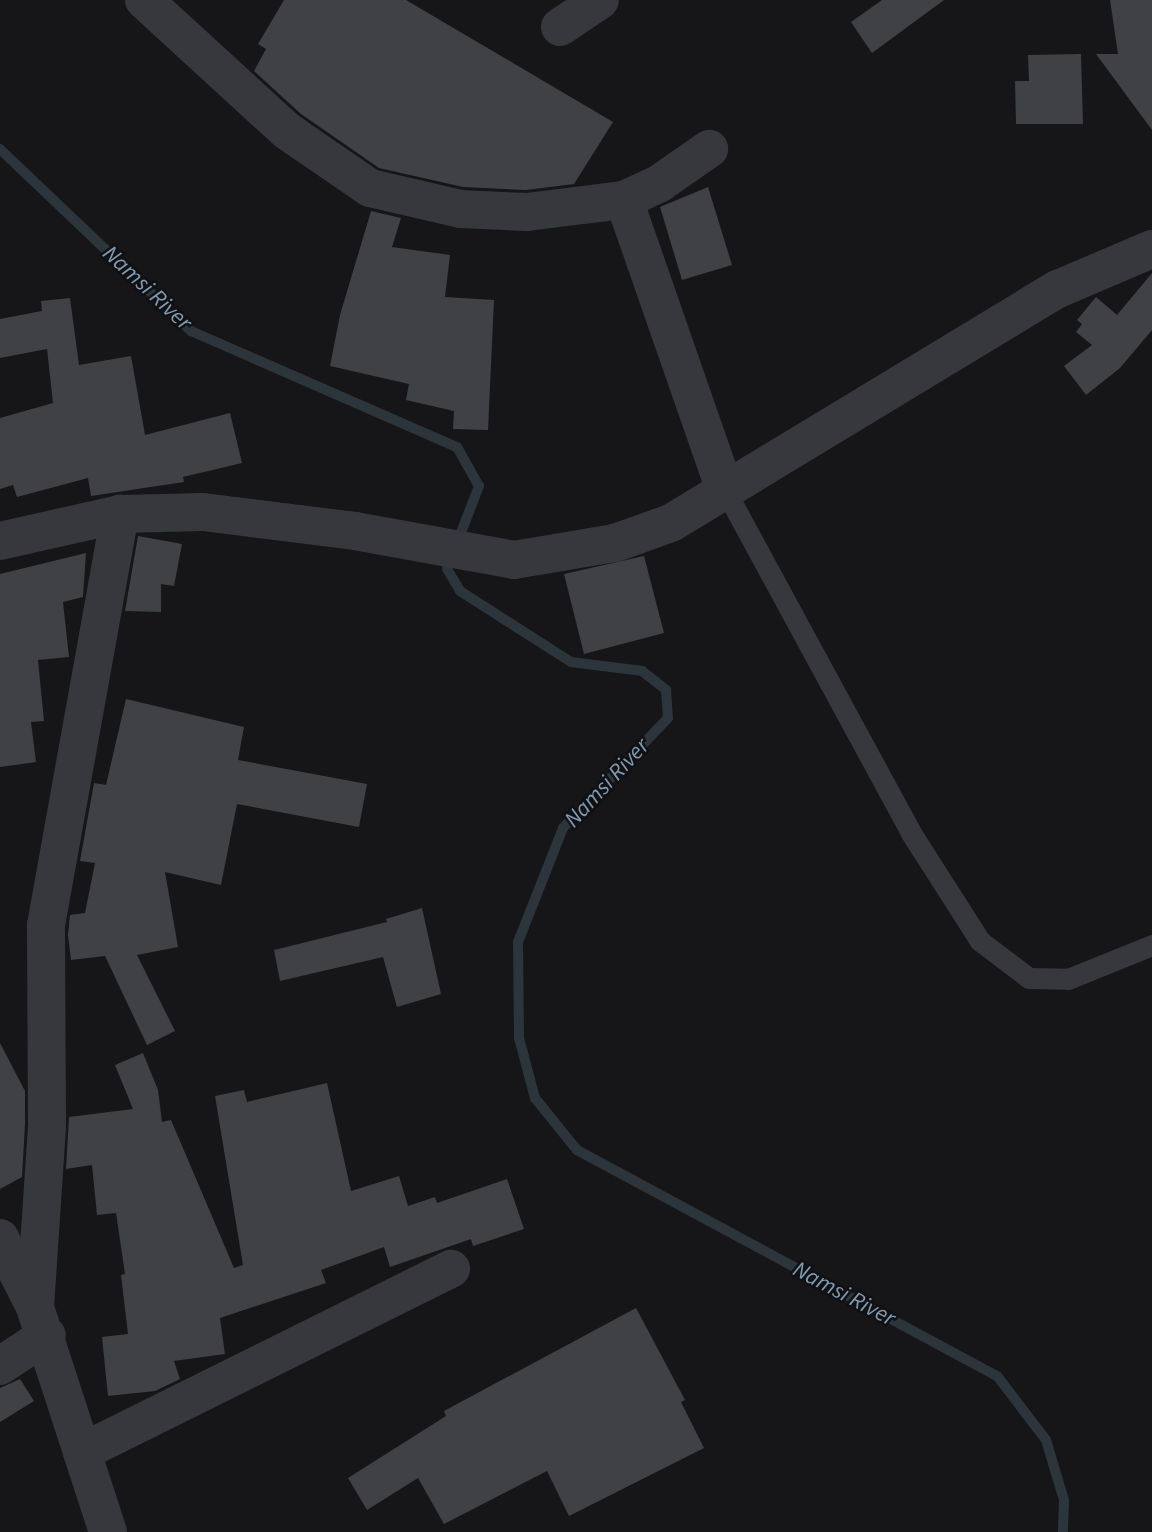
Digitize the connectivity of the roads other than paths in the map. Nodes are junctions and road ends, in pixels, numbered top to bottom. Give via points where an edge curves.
1 (144, 0) edge
2 (600, 0) edge
3 (560, 27) dead end
4 (709, 149) dead end
5 (624, 200) junction
6 (1152, 249) edge
7 (725, 490) junction
8 (120, 514) junction
9 (0, 541) edge
10 (1152, 945) edge
11 (0, 1237) edge
12 (451, 1269) dead end
13 (41, 1321) junction
14 (0, 1366) edge
15 (82, 1452) junction
16 (108, 1532) edge

1 - 5 street via 287,131 370,188 460,209 527,212
2 - 3 street
4 - 5 street via 660,183
5 - 7 street
6 - 7 street via 1058,289
7 - 8 street via 671,523 615,543 514,560 355,531 203,512
7 - 10 lane via 911,832 980,941 1029,978 1069,979
8 - 9 street
8 - 13 street via 46,925 47,1125
11 - 13 street
12 - 15 street
13 - 14 street
13 - 15 street
15 - 16 street

